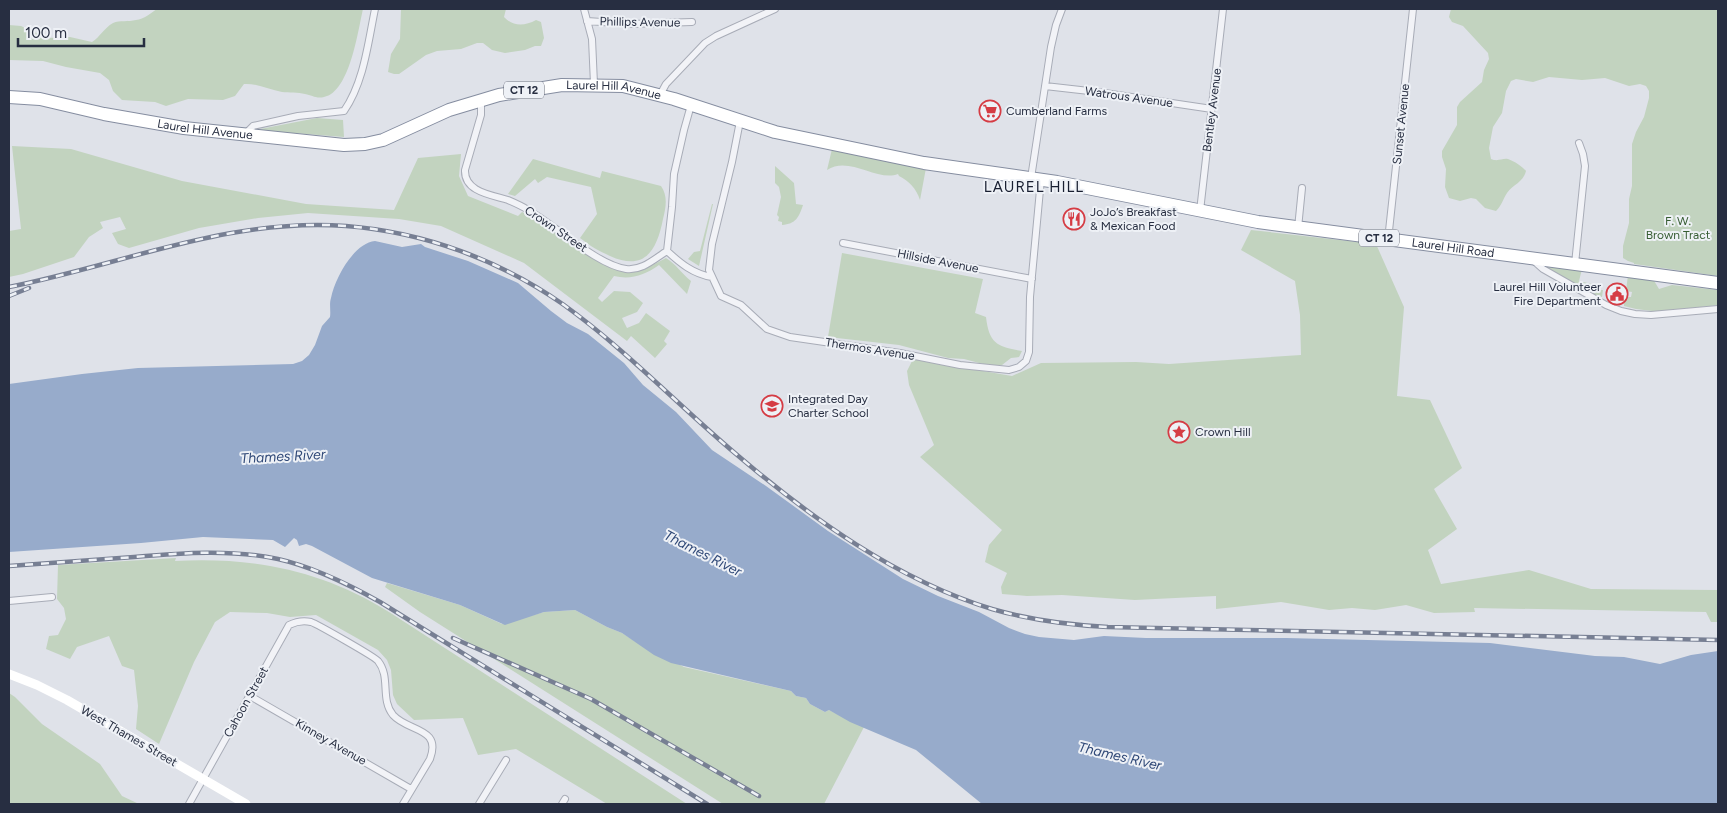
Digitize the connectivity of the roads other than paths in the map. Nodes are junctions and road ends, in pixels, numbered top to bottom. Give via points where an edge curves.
1 (375, 9) edge
2 (584, 9) edge
3 (775, 9) edge
4 (1062, 9) edge
5 (1224, 9) edge
6 (1413, 9) edge
7 (587, 21) junction
8 (692, 22) dead end
9 (594, 84) junction
10 (1045, 86) junction
11 (660, 95) junction
12 (9, 97) edge
13 (481, 100) junction
14 (691, 105) junction
15 (1212, 109) junction
16 (740, 122) junction
17 (244, 135) junction
18 (1579, 143) dead end
19 (1036, 179) junction
20 (1302, 188) dead end
21 (1200, 211) junction
22 (1298, 228) junction
23 (1388, 240) junction
24 (843, 243) dead end
25 (667, 251) junction
26 (1532, 258) junction
27 (1574, 264) junction
28 (712, 277) junction
29 (1032, 279) junction
30 (1718, 283) edge
31 (1718, 309) edge
32 (52, 597) dead end
33 (9, 601) edge
34 (9, 674) edge
35 (250, 696) junction
36 (506, 760) dead end
37 (203, 780) junction
38 (412, 789) junction
39 (189, 804) edge
40 (246, 804) edge
41 (403, 804) edge
42 (479, 804) edge

1 - 17 street via 363,66 344,111 298,116 253,126
2 - 7 street
3 - 11 street via 704,44 666,84
4 - 10 street, Thermos Avenue via 1052,41
5 - 15 street, Bentley Avenue
6 - 23 street, Sunset Avenue
7 - 8 street, Phillips Avenue via 638,24
7 - 9 street via 592,39
9 - 11 highway, Laurel Hill Avenue / CT 12 via 626,86
9 - 13 highway, Laurel Hill Avenue / CT 12 via 534,88
10 - 15 street, Watrous Avenue
10 - 19 street, Thermos Avenue
11 - 14 highway, Laurel Hill Avenue / CT 12
12 - 17 highway, Laurel Hill Avenue / CT 12 via 40,99 156,123
13 - 17 highway, Laurel Hill Avenue / CT 12 via 443,112 368,144 338,145
13 - 25 street, Crown Street via 481,115 465,170 466,179 472,187 534,213 589,252 618,267 640,267
14 - 16 highway, Laurel Hill Avenue / CT 12
14 - 25 street via 674,174
15 - 21 street, Bentley Avenue
16 - 19 highway, Laurel Hill Avenue / CT 12 via 916,162
16 - 28 street, Thermos Avenue via 709,261
18 - 27 street via 1584,166
19 - 21 highway, Laurel Hill Road / CT 12
19 - 29 street, Thermos Avenue
20 - 22 street
21 - 22 highway, Laurel Hill Road / CT 12
22 - 23 highway, Laurel Hill Road / CT 12
23 - 26 highway, Laurel Hill Road / CT 12
24 - 29 street, Hillside Avenue
25 - 28 street via 690,270
26 - 27 highway, Laurel Hill Road / CT 12
26 - 31 street via 1543,268 1621,311 1651,315
27 - 30 highway, Laurel Hill Road / CT 12
28 - 29 street, Thermos Avenue via 721,296 738,302 763,327 780,335 1009,370 1022,365 1028,356
32 - 33 street
34 - 37 main road, West Thames Street via 51,691
35 - 37 street, Cahoon Street
35 - 38 street, Kinney Avenue
35 - 38 street, Cahoon Street via 289,624 296,621 314,623 378,660 385,676 388,709 397,720 426,734 432,742 430,759
36 - 42 street
37 - 39 street, Cahoon Street
37 - 40 main road, West Thames Street
38 - 41 street

